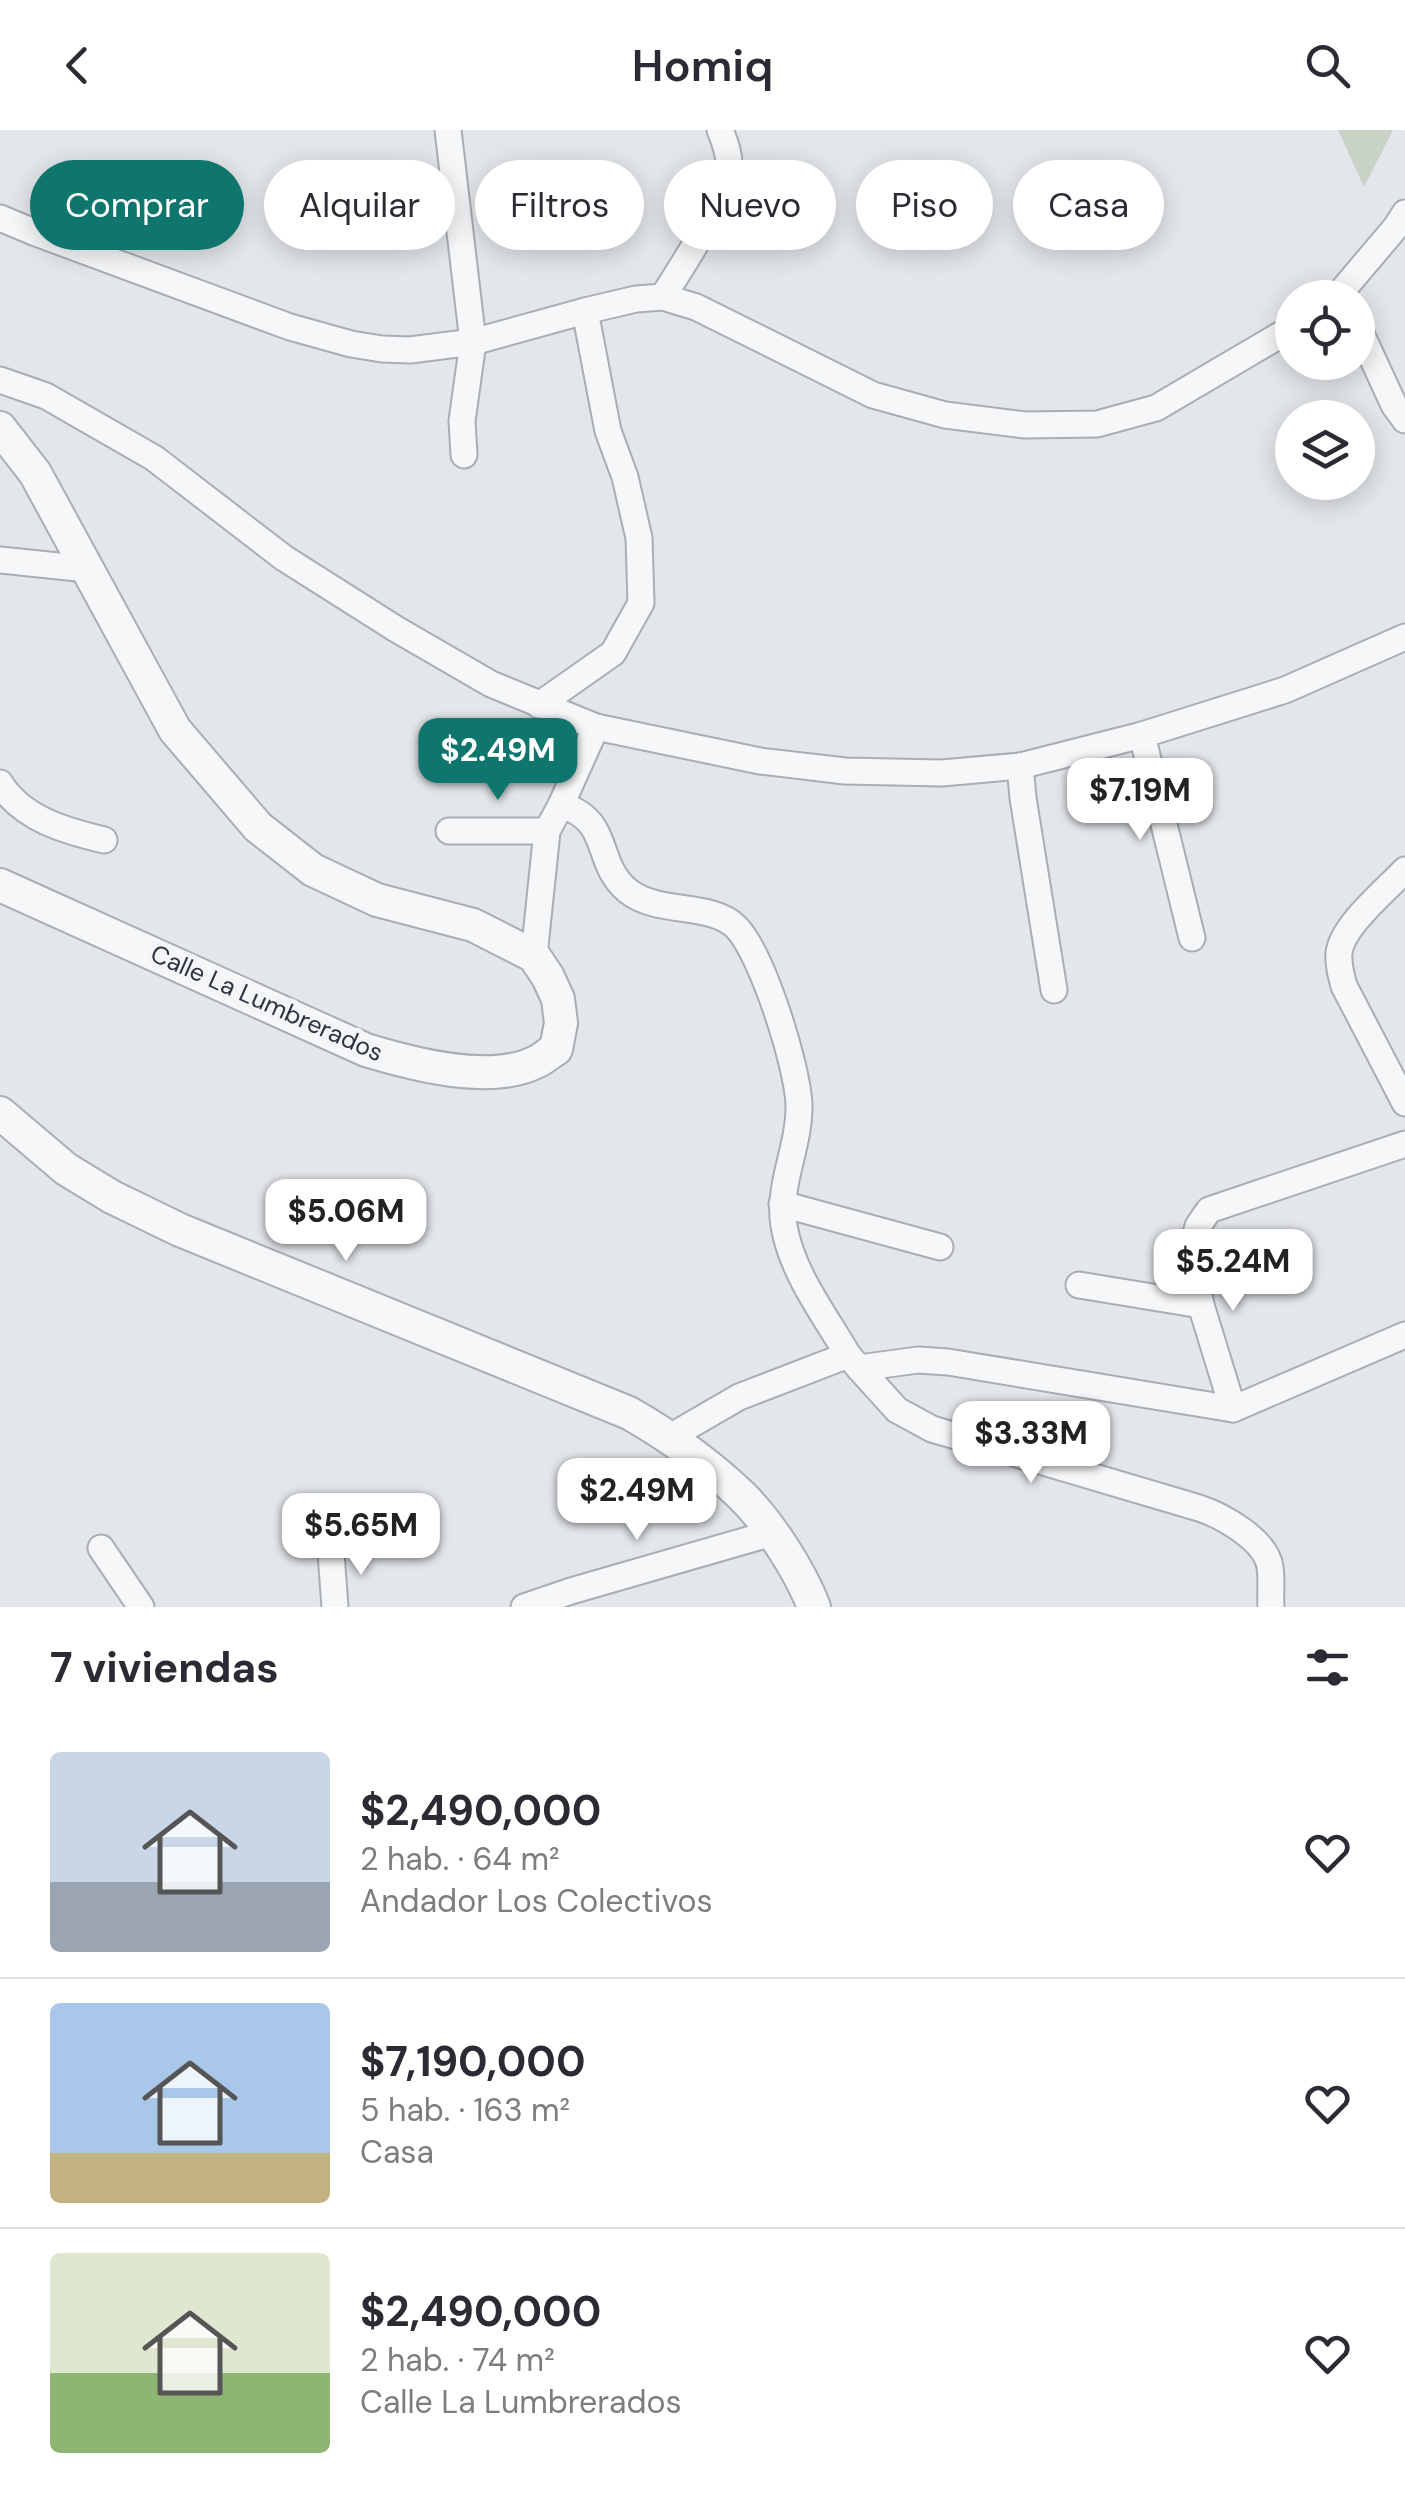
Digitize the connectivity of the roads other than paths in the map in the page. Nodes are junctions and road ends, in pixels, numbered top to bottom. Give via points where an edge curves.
1 (448, 130) edge
2 (720, 130) edge
3 (1405, 213) edge
4 (0, 218) edge
5 (1353, 280) edge
6 (663, 297) junction
7 (585, 311) junction
8 (1275, 338) edge
9 (473, 342) junction
10 (1375, 364) edge
11 (0, 380) edge
12 (1405, 420) edge
13 (0, 428) edge
14 (464, 455) dead end
15 (0, 560) edge
16 (87, 569) junction
17 (1405, 637) edge
18 (539, 705) junction
19 (596, 726) junction
20 (1142, 734) junction
21 (1020, 766) junction
22 (0, 784) edge
23 (561, 804) junction
24 (449, 831) dead end
25 (546, 831) junction
26 (104, 840) dead end
27 (1405, 870) edge
28 (0, 885) edge
29 (1192, 938) dead end
30 (534, 956) junction
31 (1054, 990) dead end
32 (1405, 1103) edge
33 (0, 1114) edge
34 (1405, 1144) edge
35 (782, 1204) junction
36 (940, 1247) dead end
37 (1079, 1285) dead end
38 (1201, 1305) junction
39 (1405, 1335) edge
40 (854, 1362) junction
41 (1233, 1409) junction
42 (670, 1437) junction
43 (772, 1533) junction
44 (100, 1548) dead end
45 (331, 1553) dead end
46 (141, 1607) edge
47 (335, 1607) edge
48 (524, 1607) edge
49 (814, 1607) edge
50 (1270, 1607) edge

1 - 9 street
2 - 6 street via 729,163 721,198
3 - 5 street
4 - 9 street via 351,344 410,350
6 - 7 street
6 - 8 street via 873,395 945,415 1025,425 1097,424 1156,408
7 - 9 street
7 - 18 street via 608,431 639,538 641,602 613,653
9 - 14 street
10 - 12 street
11 - 18 street via 46,396 154,458 284,558 475,675
13 - 16 street via 35,472
15 - 16 street
16 - 30 street via 175,730 258,827 313,870 377,900 473,925
17 - 20 street via 1285,690
18 - 19 street
19 - 21 street via 760,761 845,771 942,774
19 - 23 street
20 - 21 street
20 - 29 street
21 - 31 street
22 - 26 street via 26,810 65,831
23 - 25 street
23 - 35 street via 590,820 626,890 728,920 742,934 769,989 794,1068 799,1105
24 - 25 street
25 - 30 street
27 - 32 street via 1350,927 1339,965
28 - 30 street, Calle La Lumbrerados via 366,1050 468,1073 514,1069 556,1049 558,1000
33 - 42 street via 66,1169 180,1230 629,1413
34 - 38 street via 1209,1210 1192,1252
35 - 36 street
35 - 40 street via 800,1276
37 - 38 street
38 - 41 street
39 - 41 street
40 - 41 street via 948,1362
40 - 42 street via 739,1397
40 - 50 street via 897,1410 932,1429 1199,1508 1238,1526 1270,1562
42 - 43 street via 742,1497
43 - 48 street
43 - 49 street
44 - 46 street
45 - 47 street

